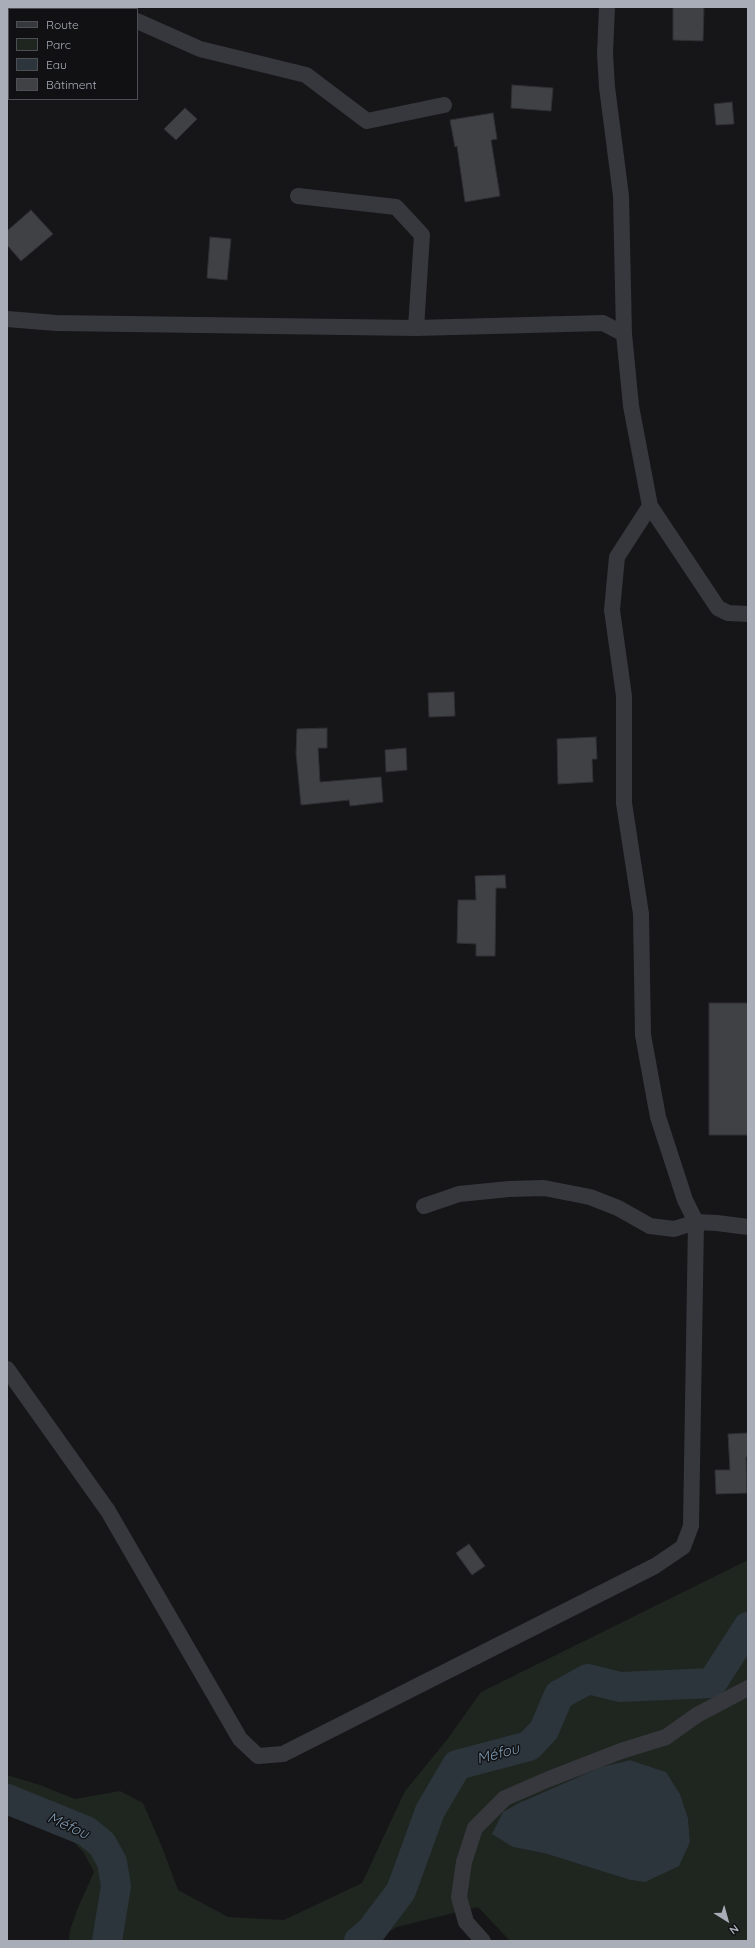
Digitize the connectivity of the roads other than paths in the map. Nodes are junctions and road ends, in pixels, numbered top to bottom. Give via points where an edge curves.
1 (607, 7) edge
2 (138, 21) edge
3 (444, 105) dead end
4 (298, 196) dead end
5 (7, 319) edge
6 (416, 328) junction
7 (624, 334) junction
8 (650, 506) junction
9 (748, 614) edge
10 (424, 1206) dead end
11 (696, 1222) junction
12 (748, 1227) edge
13 (7, 1369) edge
14 (748, 1688) edge
15 (483, 1941) edge

1 - 7 street via 605,54 620,190
2 - 3 street via 200,49 306,74 367,121
4 - 6 street via 396,207 422,235
5 - 6 street via 56,323
6 - 7 street via 603,323
7 - 8 street via 631,406
8 - 9 street via 718,608 728,613
8 - 11 street via 617,557 612,610 624,696 624,803 641,914 643,1035 658,1117 685,1200
10 - 11 street via 459,1194 509,1188 544,1188 590,1197 618,1208 650,1226 674,1229
11 - 12 street
11 - 13 street via 691,1526 683,1548 655,1566 283,1754 258,1756 240,1739 108,1511
14 - 15 street via 697,1715 666,1737 549,1779 505,1798 475,1828 464,1862 459,1896 466,1922

